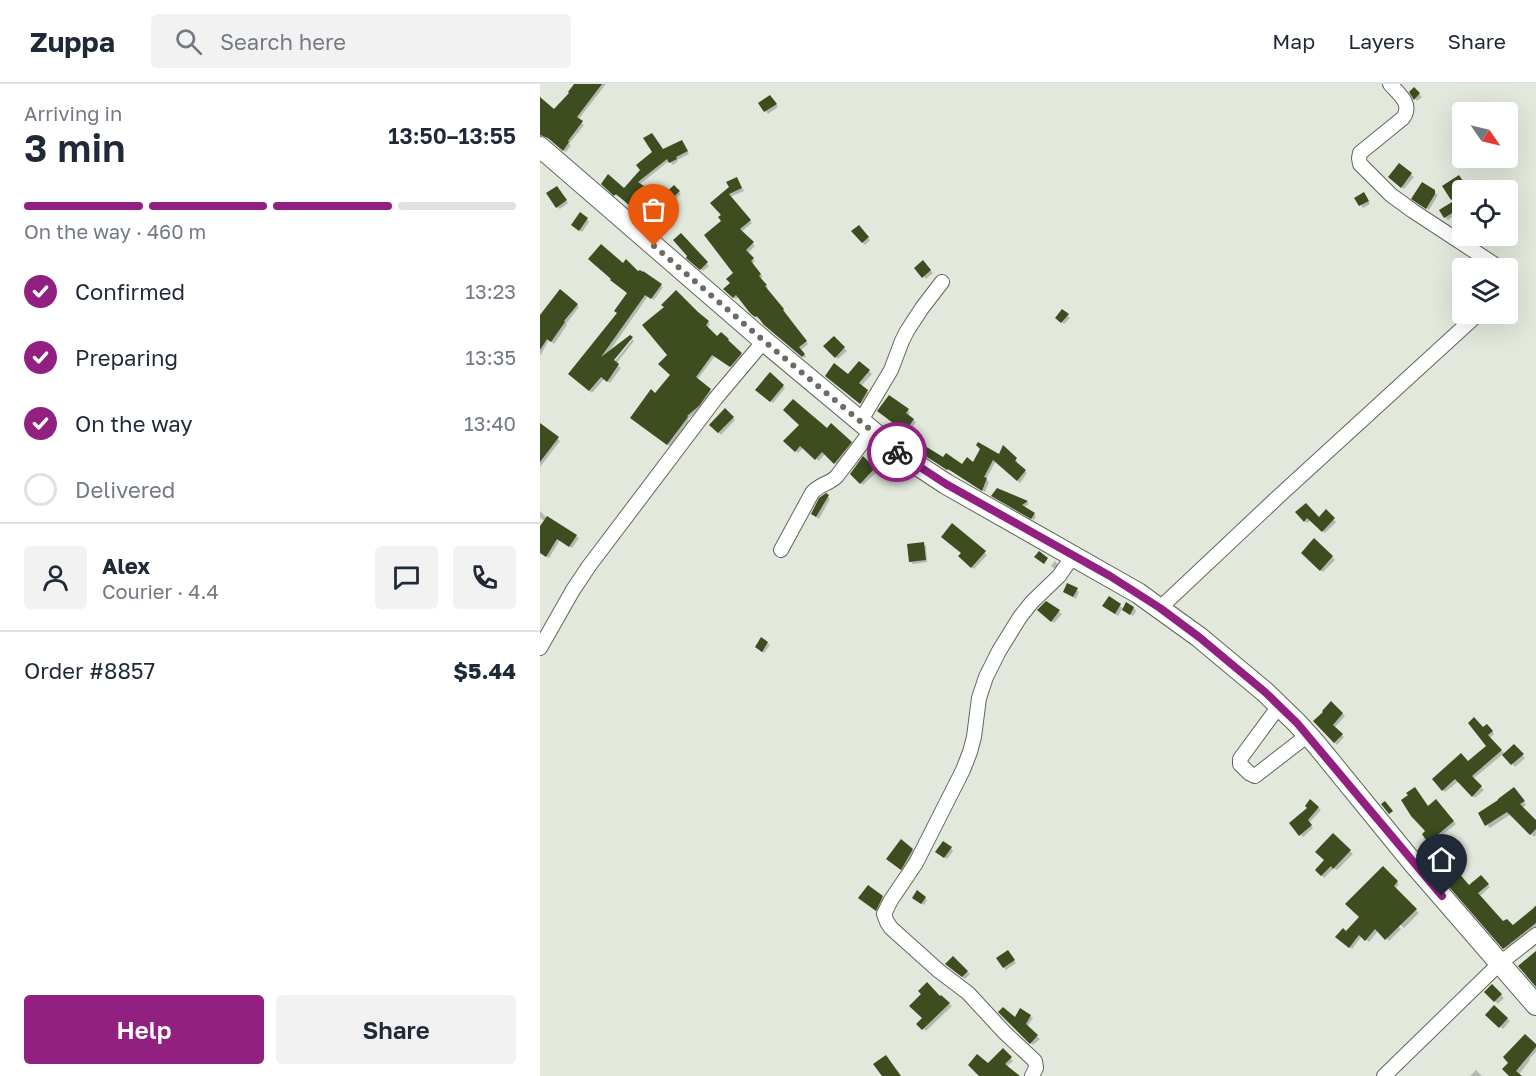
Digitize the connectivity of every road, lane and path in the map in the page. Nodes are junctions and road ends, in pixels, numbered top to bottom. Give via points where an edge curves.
1 (1390, 84) edge
2 (540, 147) edge
3 (1485, 258) edge
4 (942, 282) dead end
5 (1467, 324) edge
6 (764, 341) junction
7 (865, 426) junction
8 (781, 550) dead end
9 (1073, 556) junction
10 (1160, 608) junction
11 (540, 648) edge
12 (1279, 706) junction
13 (1308, 735) junction
14 (1536, 934) edge
15 (1500, 963) junction
16 (1536, 1005) edge
17 (1032, 1076) edge
18 (1384, 1076) edge

1 - 3 street via 1406,103 1406,113 1360,153 1360,164 1406,206
2 - 6 highway
4 - 7 street via 907,331
5 - 10 street
6 - 7 highway
6 - 11 street via 588,566
7 - 8 street via 837,476 812,492
7 - 9 highway via 946,484
9 - 10 highway
9 - 17 street via 1020,617 999,651 979,698 974,737 963,770 921,854 884,914 891,928 968,993 1035,1061
10 - 12 highway
12 - 13 highway
12 - 13 street via 1240,764 1255,776
13 - 15 highway
14 - 15 street
15 - 16 highway
15 - 18 street

